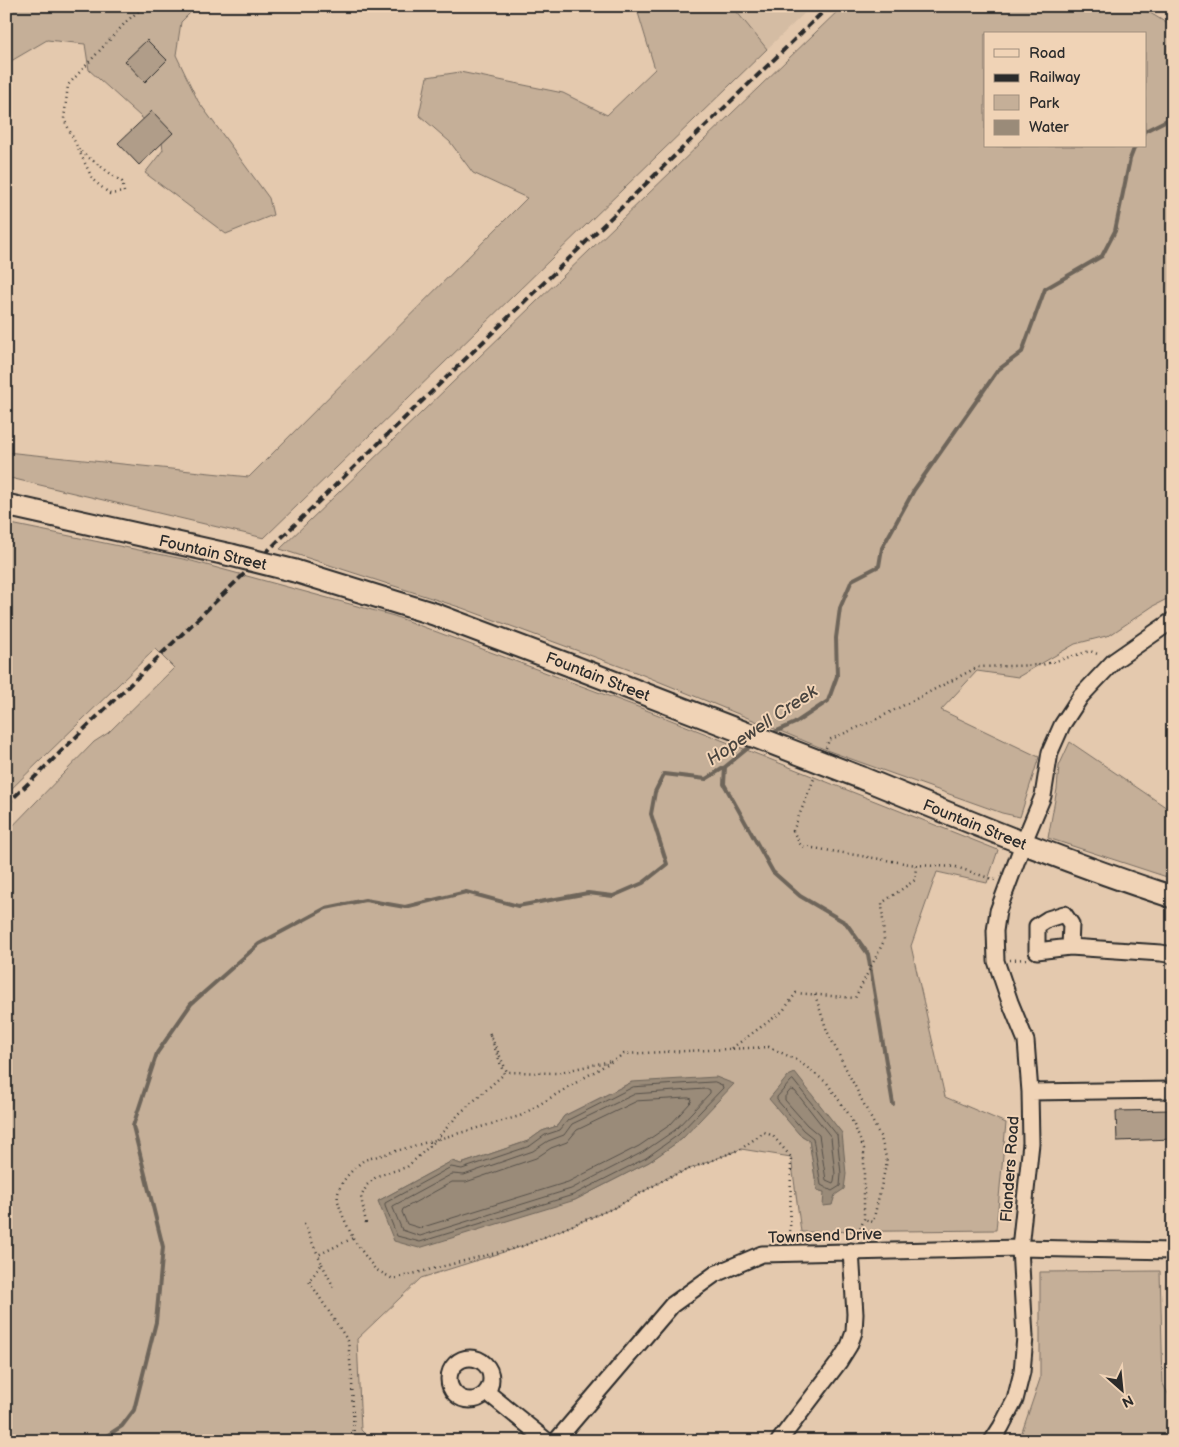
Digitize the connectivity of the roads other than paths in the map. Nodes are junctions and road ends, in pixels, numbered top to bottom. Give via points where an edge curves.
1 (6, 505) edge
2 (1173, 620) edge
3 (1023, 844) junction
4 (1173, 897) edge
5 (1070, 947) junction
6 (1173, 955) edge
7 (1173, 1090) edge
8 (1030, 1092) junction
9 (1020, 1248) junction
10 (851, 1251) junction
11 (1173, 1251) edge
12 (488, 1393) dead end
13 (548, 1441) edge
14 (556, 1441) edge
15 (779, 1441) edge
16 (992, 1441) edge

1 - 3 main road, Fountain Street, bridge via 295,571 434,614 862,778
2 - 3 street, Flanders Road via 1114,661 1081,696 1062,724 1050,752 1043,796
3 - 4 main road, Fountain Street
3 - 8 street, Flanders Road via 998,911 995,931 996,961 1026,1041
5 - 5 street via 1037,951 1037,926 1064,914 1071,924
5 - 6 street
7 - 8 street
8 - 9 street, Flanders Road via 1031,1143
9 - 10 street, Townsend Drive
9 - 11 street, Townsend Drive
9 - 16 street, Flanders Road via 1025,1337 1022,1372 1015,1400
10 - 14 street, Townsend Drive via 762,1254 715,1274 672,1305
10 - 15 street via 855,1314 849,1346
12 - 13 street

